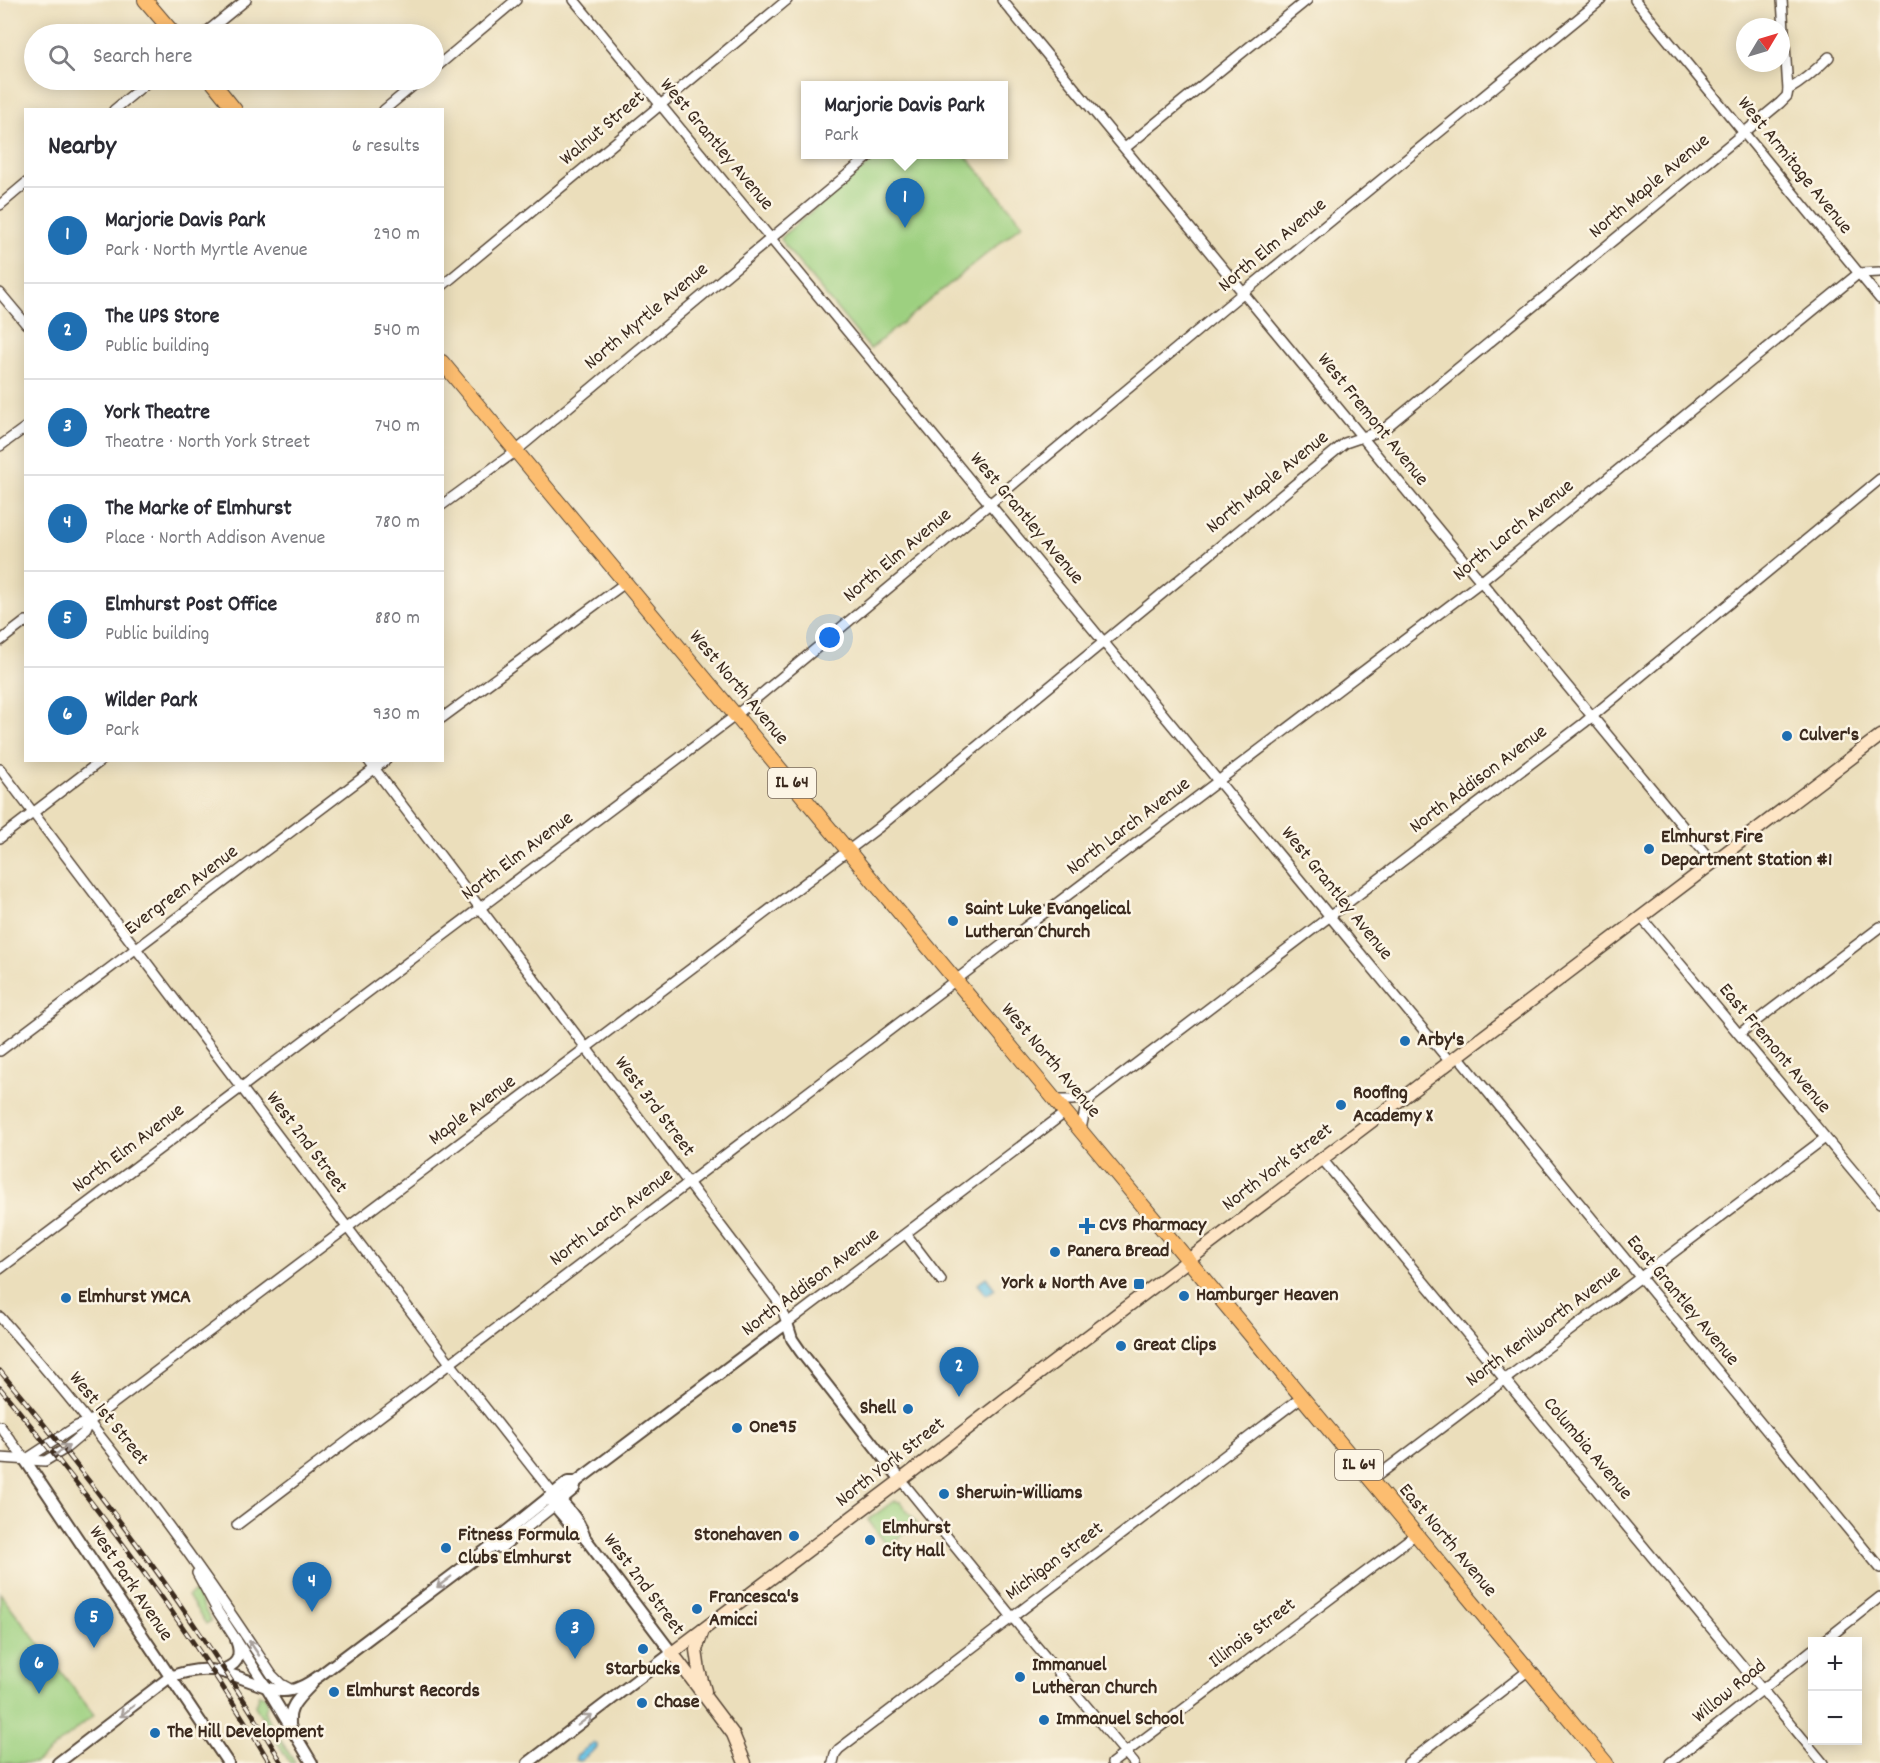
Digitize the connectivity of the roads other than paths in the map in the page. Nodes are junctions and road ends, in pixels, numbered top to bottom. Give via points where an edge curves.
1 (145, 0) edge
2 (246, 0) edge
3 (516, 0) edge
4 (574, 0) edge
5 (787, 0) edge
6 (1002, 0) edge
7 (1307, 0) edge
8 (1601, 0) edge
9 (1635, 0) edge
10 (1782, 0) edge
11 (165, 24) edge
12 (216, 24) edge
13 (1830, 57) dead end
14 (444, 61) edge
15 (138, 90) edge
16 (219, 90) edge
17 (408, 90) edge
18 (1788, 90) junction
19 (660, 105) junction
20 (116, 108) edge
21 (233, 108) edge
22 (386, 108) edge
23 (1743, 133) junction
24 (1125, 148) junction
25 (866, 159) edge
26 (24, 185) edge
27 (0, 205) edge
28 (771, 237) junction
29 (1880, 272) edge
30 (1859, 273) junction
31 (444, 284) edge
32 (1244, 292) junction
33 (0, 293) edge
34 (1880, 299) edge
35 (24, 322) edge
36 (444, 364) edge
37 (24, 428) edge
38 (1363, 437) junction
39 (0, 446) edge
40 (516, 451) junction
41 (1880, 479) edge
42 (444, 504) edge
43 (990, 504) junction
44 (1482, 581) junction
45 (625, 583) junction
46 (24, 623) edge
47 (0, 641) edge
48 (1104, 642) junction
49 (735, 716) junction
50 (1593, 716) junction
51 (444, 717) edge
52 (1880, 736) edge
53 (99, 762) edge
54 (370, 762) edge
55 (384, 762) edge
56 (0, 769) edge
57 (375, 769) junction
58 (1219, 781) junction
59 (33, 813) junction
60 (878, 828) joint
61 (0, 838) edge
62 (847, 851) junction
63 (1713, 863) junction
64 (480, 908) junction
65 (1331, 916) junction
66 (1641, 917) junction
67 (1880, 927) edge
68 (136, 949) junction
69 (957, 980) junction
70 (1739, 1034) junction
71 (586, 1048) junction
72 (0, 1051) edge
73 (1454, 1059) junction
74 (241, 1087) junction
75 (1090, 1098) junction
76 (1056, 1100) junction
77 (1066, 1112) junction
78 (1081, 1129) junction
79 (1825, 1138) junction
80 (1322, 1159) junction
81 (688, 1183) junction
82 (1880, 1203) edge
83 (348, 1228) junction
84 (906, 1234) junction
85 (1190, 1260) junction
86 (0, 1269) edge
87 (1640, 1278) junction
88 (941, 1281) dead end
89 (0, 1317) edge
90 (787, 1323) junction
91 (450, 1363) junction
92 (1505, 1379) junction
93 (1303, 1396) junction
94 (89, 1422) junction
95 (0, 1426) edge
96 (0, 1458) edge
97 (26, 1460) junction
98 (901, 1480) junction
99 (1372, 1480) junction
100 (554, 1500) junction
101 (237, 1525) dead end
102 (1416, 1534) junction
103 (183, 1547) junction
104 (1880, 1568) edge
105 (1880, 1597) edge
106 (1012, 1617) junction
107 (703, 1630) junction
108 (1828, 1637) edge
109 (236, 1640) junction
110 (672, 1653) junction
111 (1808, 1653) edge
112 (1529, 1670) junction
113 (219, 1671) junction
114 (319, 1676) junction
115 (170, 1677) junction
116 (266, 1686) junction
117 (1763, 1689) junction
118 (292, 1690) junction
119 (709, 1701) junction
120 (291, 1726) junction
121 (1126, 1753) junction
122 (543, 1759) edge
123 (833, 1761) edge
124 (58, 1763) edge
125 (228, 1763) edge
126 (312, 1763) edge
127 (528, 1763) edge
128 (745, 1763) edge
129 (1112, 1763) edge
130 (1134, 1763) edge
131 (1408, 1763) edge
132 (1606, 1763) edge
133 (1670, 1763) edge
134 (1823, 1763) edge

1 - 11 main road
2 - 12 street
3 - 14 street
4 - 19 street, West Grantley Avenue
5 - 19 street, Walnut Street
6 - 24 street, West Fremont Avenue
7 - 24 street
8 - 32 street, North Elm Avenue
9 - 23 street, West Armitage Avenue
10 - 18 street
13 - 18 street
15 - 20 street
16 - 21 main road
17 - 22 street
18 - 23 street via 1780,103
19 - 28 street, West Grantley Avenue
19 - 31 street, Walnut Street
23 - 30 street, West Armitage Avenue
23 - 38 street, North Maple Avenue via 1383,430
24 - 32 street, West Fremont Avenue
25 - 28 street, North Myrtle Avenue
26 - 27 street
28 - 40 street, North Myrtle Avenue
28 - 43 street, West Grantley Avenue
29 - 30 street
30 - 34 street, West Armitage Avenue
30 - 44 street, North Larch Avenue
32 - 38 street, West Fremont Avenue
32 - 43 street, North Elm Avenue
33 - 35 street
36 - 40 main road, West North Avenue / IL 64
37 - 39 street
38 - 44 street, West Fremont Avenue
38 - 48 street, North Maple Avenue via 1344,443
40 - 42 street, North Myrtle Avenue
40 - 45 main road, West North Avenue / IL 64
41 - 50 street, North Addison Avenue
43 - 48 street, West Grantley Avenue
43 - 49 street, North Elm Avenue
44 - 50 street, West Fremont Avenue
44 - 58 street, North Larch Avenue
45 - 49 main road, West North Avenue / IL 64
45 - 51 street
46 - 47 street
48 - 58 street, West Grantley Avenue
48 - 60 street, North Maple Avenue
49 - 62 main road, West North Avenue / IL 64
49 - 64 street, North Elm Avenue
50 - 63 street, West Fremont Avenue
50 - 65 street, North Addison Avenue
52 - 63 main road, North York Street
53 - 59 street
54 - 57 street, West 3rd Street
55 - 57 street, Evergreen Avenue
56 - 59 street, West 2nd Street
57 - 64 street, West 3rd Street
57 - 68 street, Evergreen Avenue
58 - 65 street, West Grantley Avenue
58 - 69 street, North Larch Avenue
59 - 61 street
59 - 68 street, West 2nd Street
60 - 62 street, Maple Avenue
62 - 69 main road, West North Avenue / IL 64
62 - 71 street, Maple Avenue
63 - 66 main road, North York Street
64 - 71 street, West 3rd Street
64 - 74 street, North Elm Avenue
65 - 73 street, West Grantley Avenue
65 - 75 street, North Addison Avenue
66 - 70 street, East Fremont Avenue
66 - 73 main road, North York Street
67 - 70 street
68 - 72 street, Evergreen Avenue
68 - 74 street, West 2nd Street
69 - 76 main road, West North Avenue / IL 64
69 - 81 street, North Larch Avenue
70 - 79 street, East Fremont Avenue
71 - 81 street, West 3rd Street
71 - 83 street, Maple Avenue
73 - 80 main road, North York Street
73 - 87 street, East Grantley Avenue
74 - 83 street, West 2nd Street
74 - 86 street, North Elm Avenue
75 - 76 street
75 - 78 street
76 - 77 main road, West North Avenue / IL 64
77 - 78 main road, West North Avenue / IL 64
77 - 84 street, North Addison Avenue
78 - 85 main road, West North Avenue / IL 64
79 - 82 street, East Fremont Avenue
79 - 87 street, North Kenilworth Avenue
80 - 85 main road, North York Street
80 - 92 street, Columbia Avenue
81 - 90 street, West 3rd Street via 780,1304
81 - 91 street, North Larch Avenue
83 - 91 street, West 2nd Street
83 - 94 street, Maple Avenue
84 - 88 street
84 - 90 street, North Addison Avenue
85 - 93 main road, East North Avenue / IL 64
85 - 98 main road, North York Street
87 - 92 street, North Kenilworth Avenue
87 - 104 street, East Grantley Avenue
89 - 94 street, West 1st Street
90 - 98 street, West 3rd Street via 801,1352
90 - 100 street, North Addison Avenue via 576,1482 568,1482
91 - 100 street, West 2nd Street
91 - 101 street, North Larch Avenue
92 - 99 street, North Kenilworth Avenue
92 - 117 street, Columbia Avenue
93 - 99 main road, East North Avenue / IL 64
93 - 106 street, Michigan Street
94 - 97 street, Maple Avenue via 84,1433 55,1455 45,1461
94 - 103 street, West 1st Street
95 - 97 street, West Park Avenue
96 - 97 street, Maple Avenue
97 - 115 street, West Park Avenue
98 - 106 street
98 - 107 main road, North York Street
99 - 102 main road, East North Avenue / IL 64
100 - 110 street, West 2nd Street via 581,1526 585,1538
100 -> 114 street, North Addison Avenue
102 - 112 main road, East North Avenue / IL 64
102 - 121 street, Illinois Street
103 - 109 street, West 1st Street
118 -> 103 street, West 1st Street via 272,1675
105 - 108 street
106 - 121 street
106 - 123 street, Michigan Street via 839,1749
107 - 110 main road, North York Street
107 - 119 main road via 696,1650
109 - 113 street via 238,1659
109 - 116 street, West 1st Street
110 - 119 main road
122 -> 110 street, North York Street
111 - 117 street, Willow Road
112 - 131 street
112 - 132 main road, East North Avenue / IL 64
113 - 115 street via 191,1670
113 - 116 street
114 - 118 street, North Addison Avenue
114 - 120 street via 292,1707
115 -> 124 street
115 - 125 street, West Park Avenue
116 - 118 street
116 - 120 street, West 1st Street
117 - 133 street, Willow Road
117 - 134 street, Columbia Avenue
119 - 128 main road via 733,1734
120 - 126 street, West 1st Street
121 - 129 street, Illinois Street
121 - 130 street
122 - 127 street, North York Street

